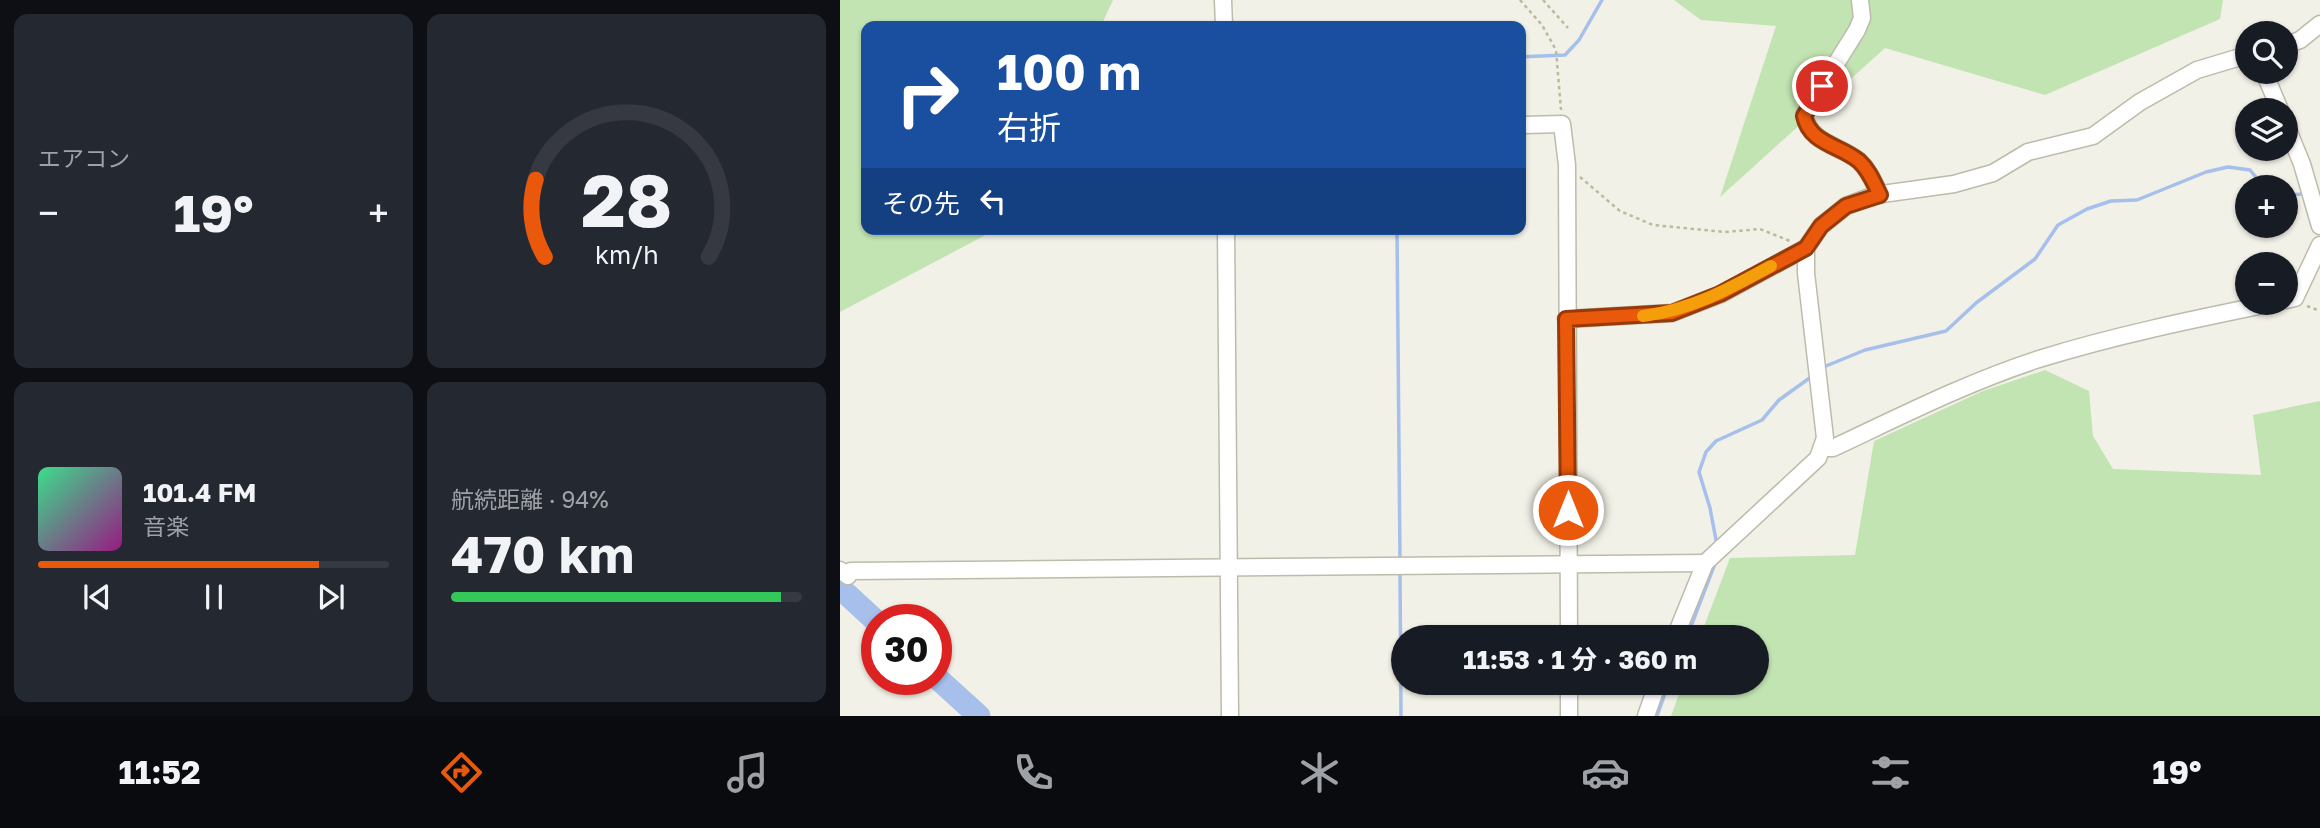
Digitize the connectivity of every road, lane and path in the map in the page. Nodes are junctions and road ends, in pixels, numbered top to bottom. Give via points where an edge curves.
1 (1223, 0) edge
2 (1520, 0) edge
3 (1543, 0) edge
4 (1860, 0) edge
5 (1224, 21) edge
6 (2320, 24) edge
7 (1568, 28) dead end
8 (2298, 41) edge
9 (2235, 59) edge
10 (1562, 124) junction
11 (1526, 125) edge
12 (2298, 157) edge
13 (1567, 165) junction
14 (1880, 195) junction
15 (2320, 226) edge
16 (1226, 235) edge
17 (2320, 245) edge
18 (1806, 248) junction
19 (2298, 292) edge
20 (2235, 311) edge
21 (1566, 319) junction
22 (1822, 448) junction
23 (1705, 563) junction
24 (1568, 565) junction
25 (1229, 568) junction
26 (840, 570) edge
27 (1569, 625) edge
28 (1680, 625) edge
29 (1569, 695) edge
30 (1653, 695) edge
31 (1230, 716) edge
32 (1569, 716) edge
33 (1646, 716) edge

1 - 5 street
2 - 10 path via 1556,50
3 - 7 path
4 - 14 street via 1862,18 1857,30 1804,116 1812,133 1858,160
6 - 8 street
9 - 14 street via 2197,70 2092,136 2028,152 1993,173 1955,184
10 - 11 street
10 - 13 street
12 - 15 street
13 - 18 path via 1620,211 1653,225 1726,232 1760,229
13 - 21 street
14 - 18 street via 1846,206 1821,226
16 - 25 street
17 - 19 street
18 - 21 street via 1720,294 1672,313
18 - 22 street via 1825,438
20 - 22 street via 2039,359 1958,390 1833,448
21 - 24 street
22 - 23 street via 1818,458
23 - 24 street
23 - 28 street
24 - 25 street
24 - 27 street
25 - 26 street via 851,571 848,576
25 - 31 street
29 - 32 street
30 - 33 street

